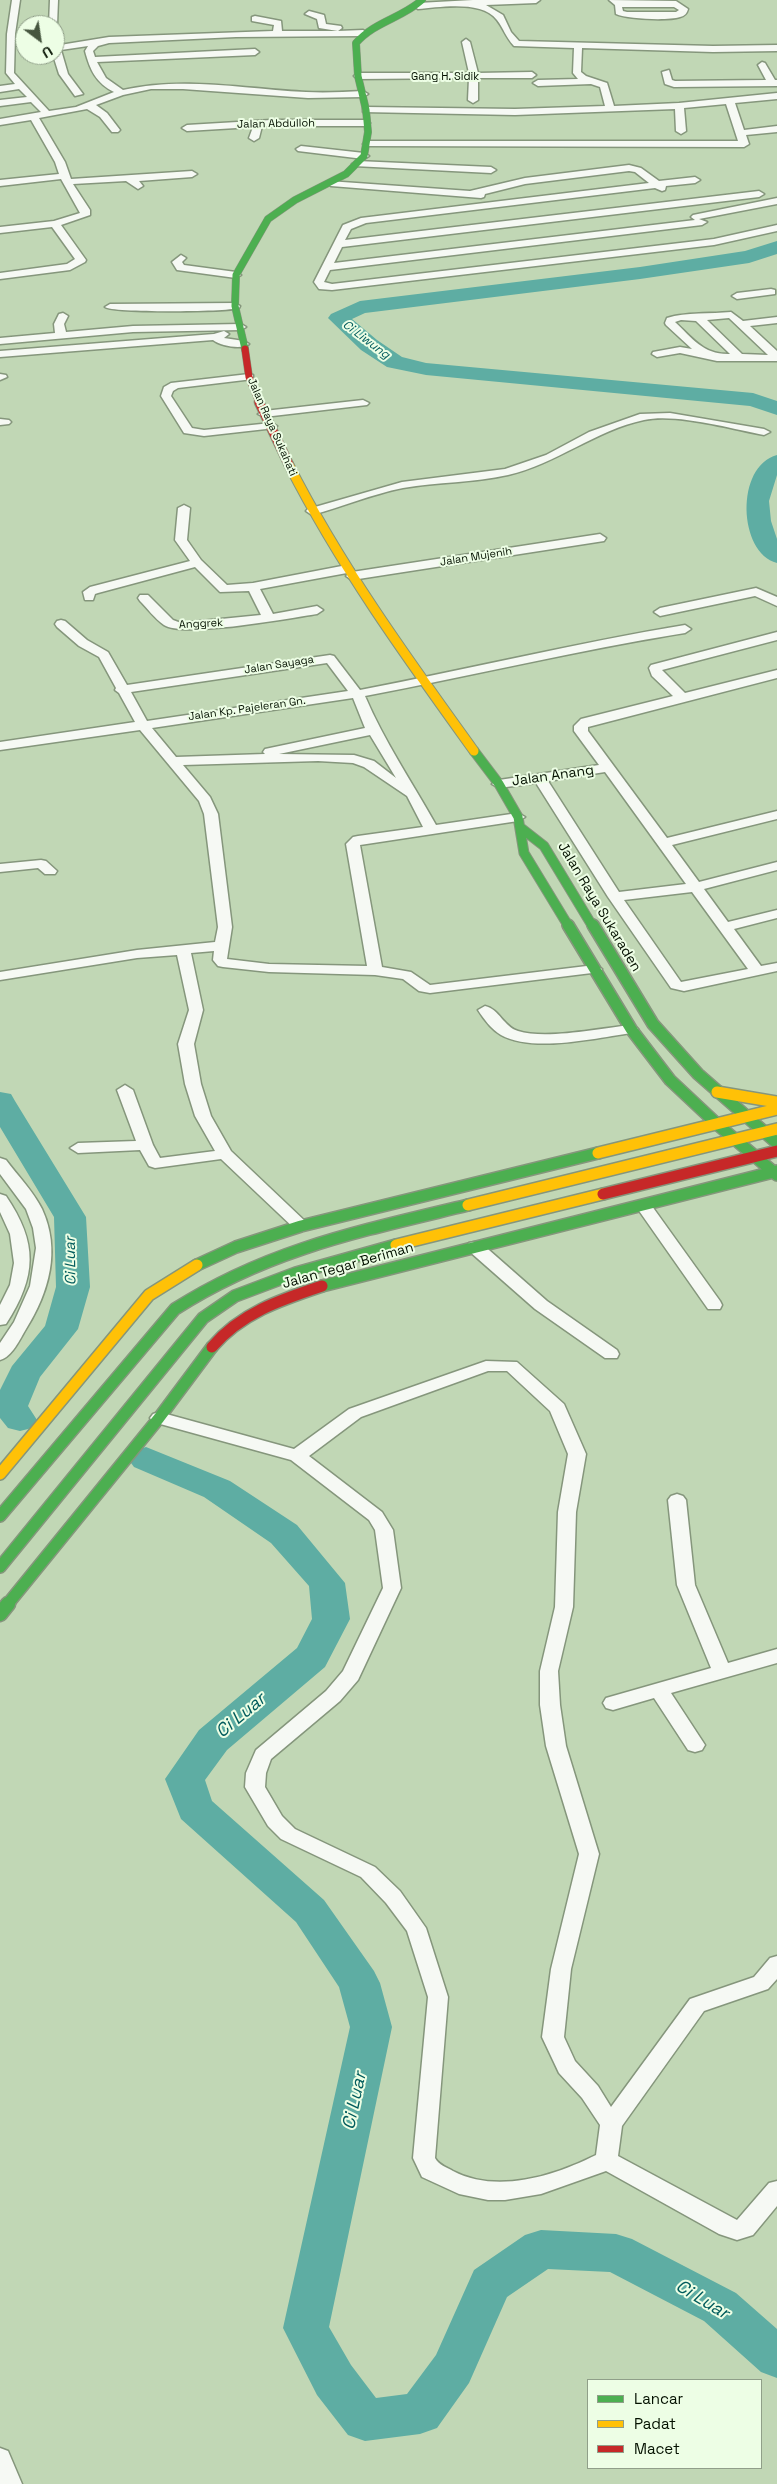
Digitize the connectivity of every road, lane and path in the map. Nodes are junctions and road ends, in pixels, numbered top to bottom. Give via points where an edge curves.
1 (16, 0) edge
2 (54, 0) edge
3 (536, 0) edge
4 (475, 2) junction
5 (616, 2) edge
6 (420, 3) edge
7 (309, 14) dead end
8 (52, 15) edge
9 (255, 19) dead end
10 (365, 32) junction
11 (11, 34) junction
12 (0, 35) edge
13 (272, 36) junction
14 (98, 42) junction
15 (466, 42) dead end
16 (65, 44) edge
17 (578, 47) junction
18 (777, 48) edge
19 (14, 49) junction
20 (0, 50) edge
21 (252, 52) dead end
22 (91, 60) junction
23 (60, 65) edge
24 (762, 65) dead end
25 (710, 71) dead end
26 (666, 72) dead end
27 (10, 73) junction
28 (0, 74) edge
29 (358, 76) junction
30 (474, 76) junction
31 (590, 81) junction
32 (716, 83) junction
33 (774, 83) edge
34 (682, 84) junction
35 (21, 86) junction
36 (0, 89) edge
37 (121, 92) dead end
38 (78, 94) dead end
39 (363, 94) junction
40 (777, 96) edge
41 (686, 97) dead end
42 (33, 99) junction
43 (473, 100) dead end
44 (729, 100) junction
45 (0, 103) edge
46 (87, 106) junction
47 (679, 106) junction
48 (610, 107) junction
49 (366, 110) junction
50 (48, 115) junction
51 (34, 117) junction
52 (0, 122) edge
53 (365, 123) junction
54 (258, 124) junction
55 (188, 128) dead end
56 (777, 129) edge
57 (115, 130) dead end
58 (681, 131) dead end
59 (740, 133) junction
60 (254, 138) dead end
61 (301, 149) dead end
62 (363, 155) junction
63 (491, 170) dead end
64 (192, 174) dead end
65 (346, 174) junction
66 (372, 176) dead end
67 (66, 179) junction
68 (695, 180) dead end
69 (0, 183) edge
70 (331, 183) junction
71 (503, 185) junction
72 (658, 185) junction
73 (470, 194) junction
74 (759, 194) dead end
75 (518, 200) junction
76 (777, 200) edge
77 (678, 202) junction
78 (533, 220) junction
79 (54, 224) junction
80 (706, 224) junction
81 (777, 228) edge
82 (0, 230) edge
83 (729, 239) junction
84 (550, 240) junction
85 (338, 244) junction
86 (181, 258) dead end
87 (566, 260) junction
88 (326, 267) junction
89 (236, 275) junction
90 (0, 276) edge
91 (774, 295) edge
92 (737, 296) dead end
93 (235, 306) junction
94 (110, 307) dead end
95 (62, 316) dead end
96 (700, 318) junction
97 (777, 320) edge
98 (743, 324) junction
99 (241, 329) junction
100 (61, 336) junction
101 (215, 337) junction
102 (0, 341) edge
103 (244, 344) junction
104 (0, 354) edge
105 (657, 354) dead end
106 (704, 354) junction
107 (739, 357) junction
108 (777, 358) edge
109 (249, 377) junction
110 (363, 402) dead end
111 (264, 414) junction
112 (271, 426) junction
113 (764, 432) dead end
114 (184, 508) dead end
115 (312, 511) junction
116 (600, 538) dead end
117 (197, 563) junction
118 (350, 572) junction
119 (254, 587) junction
120 (89, 598) dead end
121 (144, 598) dead end
122 (777, 602) edge
123 (317, 610) dead end
124 (660, 612) dead end
125 (269, 618) junction
126 (62, 624) dead end
127 (686, 629) dead end
128 (777, 636) edge
129 (777, 674) edge
130 (424, 681) junction
131 (121, 690) junction
132 (357, 694) junction
133 (684, 699) junction
134 (142, 724) junction
135 (373, 730) junction
136 (0, 746) edge
137 (171, 761) junction
138 (238, 761) junction
139 (607, 768) junction
140 (540, 778) junction
141 (499, 784) junction
142 (409, 793) junction
143 (777, 815) edge
144 (520, 823) junction
145 (431, 829) junction
146 (663, 844) junction
147 (557, 866) junction
148 (777, 866) edge
149 (0, 868) edge
150 (534, 870) junction
151 (50, 871) dead end
152 (695, 887) junction
153 (615, 897) junction
154 (777, 914) edge
155 (725, 927) junction
156 (223, 946) junction
157 (183, 949) junction
158 (777, 967) edge
159 (595, 970) junction
160 (374, 971) junction
161 (758, 972) junction
162 (0, 976) edge
163 (485, 1010) dead end
164 (631, 1029) junction
165 (125, 1090) dead end
166 (717, 1092) junction
167 (777, 1102) edge
168 (777, 1109) edge
169 (747, 1118) junction
170 (718, 1125) junction
171 (777, 1128) edge
172 (764, 1132) junction
173 (735, 1140) junction
174 (777, 1143) edge
175 (145, 1145) junction
176 (78, 1148) dead end
177 (777, 1150) edge
178 (225, 1154) junction
179 (754, 1156) junction
180 (0, 1163) edge
181 (776, 1173) edge
182 (0, 1199) edge
183 (643, 1206) junction
184 (34, 1209) junction
185 (6, 1218) edge
186 (301, 1226) junction
187 (475, 1247) junction
188 (714, 1305) dead end
189 (0, 1320) edge
190 (611, 1354) dead end
191 (0, 1355) edge
192 (160, 1418) junction
193 (297, 1456) junction
194 (2, 1469) edge
195 (17, 1496) junction
196 (677, 1500) dead end
197 (49, 1507) junction
198 (0, 1516) edge
199 (0, 1567) edge
200 (0, 1614) edge
201 (775, 1662) edge
202 (722, 1671) junction
203 (658, 1689) junction
204 (613, 1702) dead end
205 (695, 1745) dead end
206 (777, 1964) edge
207 (611, 2124) junction
208 (606, 2160) junction
209 (777, 2190) edge
210 (0, 2458) edge
211 (10, 2484) edge

1 - 11 street
2 - 8 street
3 - 4 street
4 - 6 street
4 - 17 street via 500,17 514,43
5 - 5 street via 676,4 684,9 678,15 625,15
6 - 10 main road
7 - 10 street via 320,15 325,27
9 - 13 street via 278,22
10 - 13 street
10 - 29 main road via 356,43
11 - 12 street
11 - 19 street
13 - 14 street
14 - 16 street
14 - 22 street via 89,50
15 - 30 street
17 - 18 street
17 - 31 street via 577,73
19 - 20 street
19 - 27 street
21 - 22 street via 216,60 200,55
22 - 37 street via 102,82
23 - 38 street via 64,79
24 - 33 street
25 - 32 street
26 - 34 street via 668,82
27 - 28 street
27 - 35 street
29 - 30 street, Gang H. Sidik
29 - 39 main road
30 - 31 street, Gang H. Sidik
30 - 43 street
31 - 48 street via 604,85
32 - 33 street
32 - 34 street
34 - 41 street
35 - 36 street
35 - 42 street
39 - 46 street via 308,95 165,86 129,91
39 - 49 main road
40 - 44 street
42 - 45 street
42 - 50 street
44 - 47 street
44 - 59 street
46 - 50 street
46 - 57 street via 104,114
47 - 48 street
47 - 58 street
48 - 49 street via 515,112
49 - 53 main road
50 - 51 street
51 - 52 street
51 - 67 street
53 - 54 street, Jalan Abdulloh
53 - 62 main road
54 - 55 street, Jalan Abdulloh
54 - 60 street
56 - 59 street
59 - 62 street via 744,144
61 - 62 street
62 - 63 street
62 - 65 main road, Jalan Raya Sukahati
64 - 67 street via 134,182
65 - 66 street
65 - 70 main road, Jalan Raya Sukahati
67 - 69 street
67 - 79 street via 85,215
68 - 72 street
70 - 73 street
70 - 89 main road, Jalan Raya Sukahati via 295,200 268,219
71 - 72 street via 629,168 638,170
71 - 73 street
71 - 75 street
72 - 75 street
72 - 77 street
73 - 75 street
74 - 77 street
75 - 78 street
75 - 85 street via 364,220 347,227
76 - 80 street
77 - 78 street
77 - 80 street
78 - 84 street
78 - 85 street
79 - 82 street
79 - 90 street via 81,260 79,264
80 - 83 street
80 - 84 street
81 - 83 street
83 - 87 street
84 - 87 street
84 - 88 street
85 - 88 street
86 - 89 street via 177,262 181,268
87 - 88 street via 332,287 319,282
89 - 93 main road, Jalan Raya Sukahati
91 - 92 street
93 - 94 street
93 - 99 main road, Jalan Raya Sukahati
95 - 100 street via 59,324
96 - 98 street via 731,315
96 - 106 street via 680,317 670,320 670,323
96 - 107 street
97 - 98 street
98 - 108 street
99 - 100 street via 133,329
99 - 101 street
99 - 103 main road, Jalan Raya Sukahati
100 - 102 street
101 - 103 street
101 - 104 street
103 - 109 main road, Jalan Raya Sukahati
105 - 106 street via 680,350
106 - 107 street via 717,358
107 - 108 street
109 - 111 main road, Jalan Raya Sukahati
109 - 112 street via 175,386 168,389 166,396 188,431 204,433
110 - 111 street
111 - 112 main road, Jalan Raya Sukahati
112 - 115 main road, Jalan Raya Sukahati
113 - 115 street via 689,418 644,416 593,434 550,457 507,472 402,485
114 - 117 street via 181,540
115 - 118 main road, Jalan Raya Sukahati
116 - 118 street, Jalan Mujenih
117 - 119 street via 224,589
117 - 120 street via 103,587 89,592
118 - 119 street
118 - 130 main road, Jalan Raya Sukahati
119 - 125 street
121 - 125 street, Anggrek via 169,623 180,627
122 - 124 street via 756,592
123 - 125 street, Anggrek
126 - 131 street via 104,656
127 - 130 street, Jalan Kp. Pajeleran Gn. via 593,644
128 - 133 street via 654,668
129 - 133 street
130 - 132 street, Jalan Kp. Pajeleran Gn.
130 - 141 main road, Jalan Raya Sukahati
131 - 132 street, Jalan Sayaga via 327,658
131 - 134 street
132 - 134 street, Jalan Kp. Pajeleran Gn.
132 - 135 street, Jalan Sayaga
133 - 139 street via 586,722 581,726 581,731
134 - 136 street, Jalan Kp. Pajeleran Gn.
134 - 137 street
135 - 138 street
135 - 142 street, Jalan Sayaga via 394,761
137 - 138 street
137 - 156 street via 205,800 211,814 225,927
138 - 142 street via 318,757 354,759 369,764
139 - 140 street, Jalan Anang
139 - 146 street
140 - 141 street, Jalan Anang
140 - 153 street
141 - 144 main road, Jalan Raya Sukahati
142 - 145 street, Jalan Sayaga
143 - 146 street
144 - 145 street
144 - 147 main road, Jalan Raya Sukaraden via 544,846
144 - 150 main road via 520,840
145 - 160 street via 358,840 353,844 352,854
146 - 152 street
147 - 150 main road
147 - 166 main road, Jalan Raya Sukaraden via 653,1024
148 - 152 street
149 - 151 street via 41,864
150 - 159 main road
152 - 153 street
152 - 155 street
153 - 161 street via 679,987
154 - 155 street
155 - 161 street
156 - 157 street
156 - 160 street via 220,960 235,966
157 - 162 street
157 - 178 street via 196,1010 186,1044 193,1084 204,1116
158 - 161 street
159 - 160 street via 430,989 413,978
159 - 164 main road
163 - 164 street via 508,1032 522,1038
164 - 170 main road via 666,1075
165 - 175 street
166 - 167 main road
166 - 169 main road, Jalan Raya Sukaraden
168 - 169 main road
169 - 170 main road
169 - 172 main road, Jalan Raya Sukaraden
170 - 173 main road
170 - 186 main road
171 - 172 main road, Jalan Tegar Beriman
172 - 173 main road, Jalan Tegar Beriman
172 - 174 main road, Jalan Raya Sukaraden
173 - 179 main road
173 - 195 main road, Jalan Tegar Beriman via 344,1236 286,1253 199,1290 175,1309
175 - 176 street
175 - 178 street via 152,1161 160,1164
177 - 179 main road, Jalan Tegar Beriman
178 - 186 street
179 - 181 main road
179 - 197 main road, Jalan Tegar Beriman via 355,1255 235,1296 203,1318
180 - 184 street
181 - 183 main road, Jalan Tegar Beriman
182 - 185 street
183 - 187 main road, Jalan Tegar Beriman
183 - 188 street
184 - 185 street
184 - 191 street via 44,1233 44,1273 23,1324
185 - 189 street via 21,1238 22,1274
186 - 194 main road via 212,1258 148,1295
187 - 190 street via 541,1305
187 - 192 main road, Jalan Tegar Beriman via 330,1284 284,1299 248,1316 222,1334
192 - 193 street
192 - 200 main road, Jalan Tegar Beriman
193 - 207 street via 355,1414 486,1366 511,1366 558,1408 576,1454 567,1512 564,1607 549,1671 550,1705 556,1746 590,1854 561,1969 554,2037 567,2067 590,2092
193 - 208 street via 376,1516 384,1530 392,1588 351,1675 333,1696 264,1755 256,1773 255,1787 275,1821 288,1834 368,1872 393,1897 416,1928 438,1997 424,2158 430,2170 472,2189 508,2192 584,2172
195 - 197 main road
195 - 198 main road, Jalan Tegar Beriman
196 - 202 street via 686,1585
197 - 199 main road, Jalan Tegar Beriman
201 - 202 street
202 - 203 street
203 - 204 street
203 - 205 street
206 - 207 street via 761,1983 697,2005
207 - 208 street
208 - 209 street via 727,2227 738,2230 745,2228
210 - 211 street

